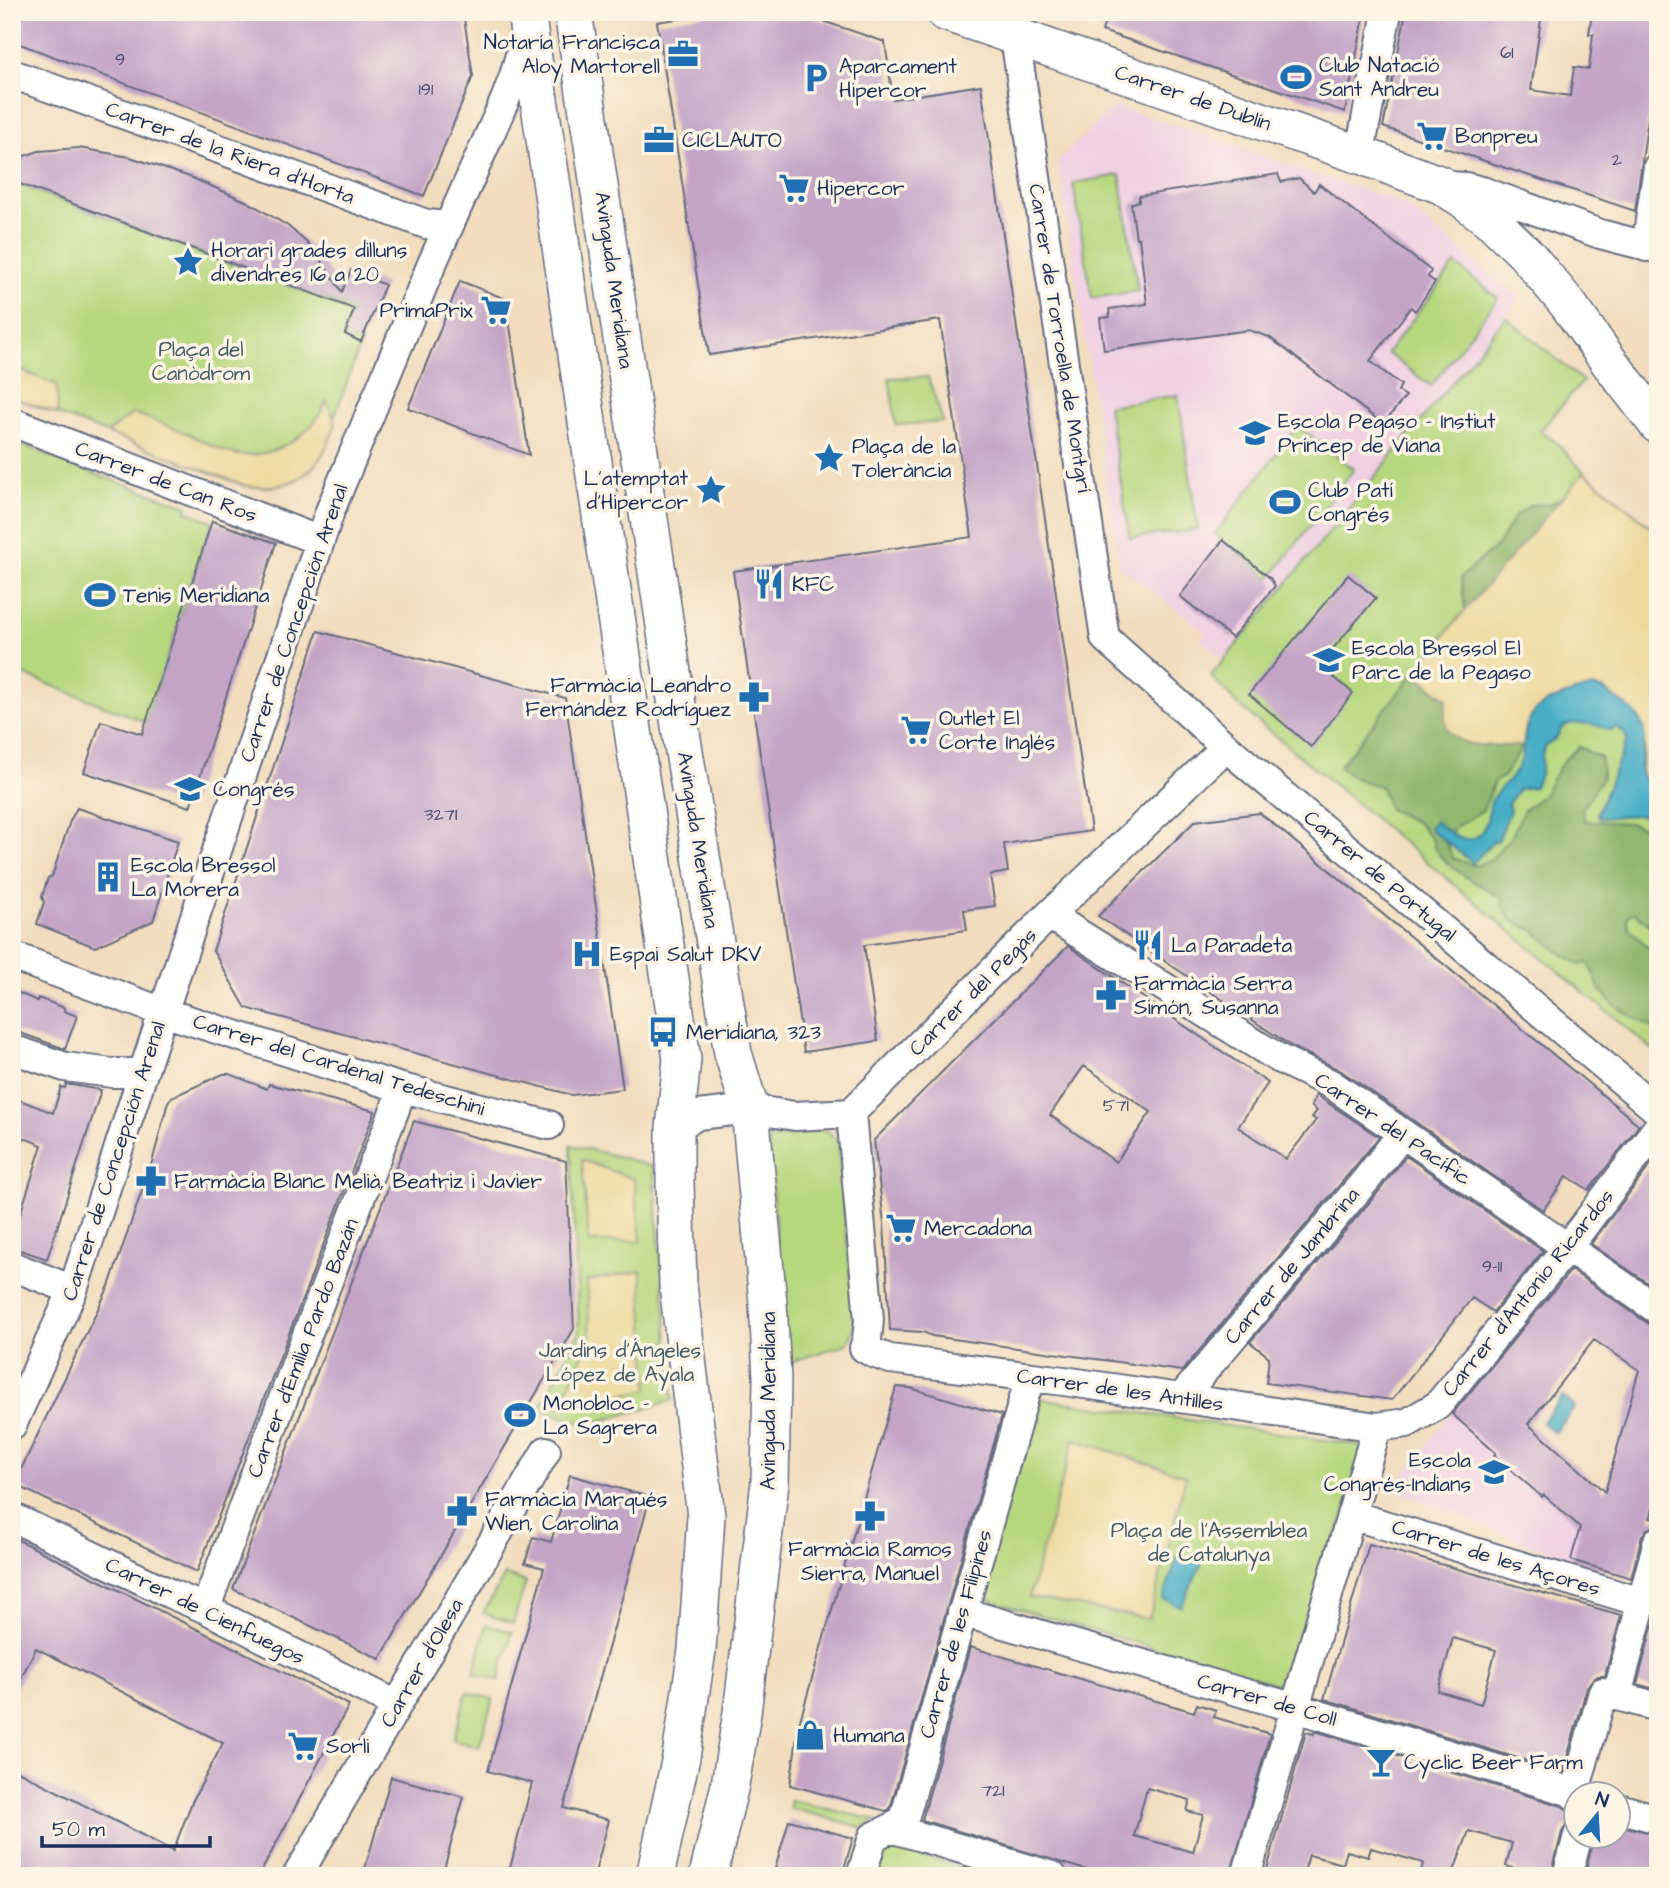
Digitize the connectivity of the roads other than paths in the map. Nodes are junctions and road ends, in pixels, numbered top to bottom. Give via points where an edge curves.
1 (573, 12) edge
2 (945, 12) edge
3 (1387, 12) edge
4 (527, 20) edge
5 (1015, 37) junction
6 (12, 74) edge
7 (1363, 156) junction
8 (1658, 167) edge
9 (1441, 185) junction
10 (449, 226) junction
11 (1652, 248) edge
12 (12, 422) edge
13 (1658, 425) edge
14 (320, 541) junction
15 (1105, 638) joint
16 (1226, 747) junction
17 (1049, 915) junction
18 (12, 956) edge
19 (163, 1012) junction
20 (12, 1049) edge
21 (143, 1073) junction
22 (398, 1087) junction
23 (750, 1110) junction
24 (1658, 1111) edge
25 (851, 1113) junction
26 (550, 1125) dead end
27 (675, 1128) junction
28 (1658, 1128) edge
29 (1402, 1133) junction
30 (1567, 1248) junction
31 (12, 1266) edge
32 (73, 1290) junction
33 (1658, 1310) edge
34 (1032, 1377) junction
35 (1181, 1398) junction
36 (12, 1425) edge
37 (1377, 1427) junction
38 (546, 1451) dead end
39 (1351, 1515) junction
40 (12, 1517) edge
41 (1658, 1541) edge
42 (1641, 1602) junction
43 (204, 1608) junction
44 (962, 1612) junction
45 (1617, 1695) junction
46 (397, 1705) junction
47 (1658, 1707) edge
48 (1296, 1708) junction
49 (1578, 1780) edge
50 (1562, 1790) edge
51 (1632, 1812) edge
52 (1658, 1819) edge
53 (891, 1828) junction
54 (1574, 1850) edge
55 (297, 1876) edge
56 (655, 1876) edge
57 (708, 1876) edge
58 (861, 1876) edge
59 (1052, 1876) edge
60 (1246, 1876) edge
61 (1567, 1876) edge

1 - 23 main road, Avinguda Meridiana via 684,753 733,1053
2 - 5 main road, Carrer de Dublín
3 - 7 street
4 - 10 street, Carrer de Concepción Arenal via 514,76
4 - 27 main road via 682,1059
5 - 7 main road, Carrer de Dublín
5 - 15 street, Carrer de Torroella de Montgrí
6 - 10 street, Carrer de la Riera d'Horta via 407,217
7 - 9 main road, Carrer de Dublín
8 - 11 street
9 - 11 street via 1482,191
9 - 13 main road, Carrer de Dublín via 1493,222 1525,253
10 - 14 street, Carrer de Concepción Arenal
12 - 14 street, Carrer de Can Ros
14 - 19 street, Carrer de Concepción Arenal
15 - 16 street, Carrer de Portugal
16 - 17 street, Carrer del Pegàs
16 - 24 street, Carrer de Portugal
17 - 25 street, Carrer del Pegàs
17 - 29 street, Carrer del Pacífic via 1278,1058 1331,1084
18 - 19 street, Carrer del Cardenal Tedeschini
19 - 21 street, Carrer de Concepción Arenal
19 - 22 street, Carrer del Cardenal Tedeschini
20 - 21 street via 65,1067
21 - 32 street, Carrer de Concepción Arenal
22 - 26 street, Carrer del Cardenal Tedeschini
22 - 43 street, Carrer d'Emilia Pardo Bazán via 395,1109
23 - 25 street via 795,1116
23 - 27 street via 698,1115
23 - 57 main road, Avinguda Meridiana via 769,1316 770,1482 742,1713
25 - 34 street, Carrer de les Antilles via 869,1310 864,1348 890,1359
27 - 56 main road via 678,1285 706,1516 697,1650 681,1757
28 - 30 street, Carrer d'Antonio Ricardos
29 - 30 street, Carrer del Pacífic
29 - 35 street, Carrer de Jambrina
30 - 33 street, Carrer del Pacífic
30 - 37 street, Carrer d'Antonio Ricardos via 1438,1405 1407,1423
31 - 32 street
32 - 36 street, Carrer de Concepción Arenal
34 - 35 street, Carrer de les Antilles
34 - 44 street, Carrer de les Filipines
35 - 37 street, Carrer de les Antilles
37 - 39 street
38 - 46 street, Carrer d'Olesa
39 - 42 street, Carrer de les Açores
39 - 48 street
40 - 43 street, Carrer de Cienfuegos
41 - 42 street
42 - 45 street
43 - 46 street, Carrer de Cienfuegos
44 - 48 street, Carrer de Coll
44 - 53 street, Carrer de les Filipines via 904,1819
45 - 47 street
45 - 49 street via 1603,1692
46 - 55 street, Carrer d'Olesa
48 - 50 street, Carrer de Coll
48 - 60 street
51 - 52 street
53 - 58 street, Carrer de les Filipines via 873,1837
53 - 59 street
54 - 61 street

